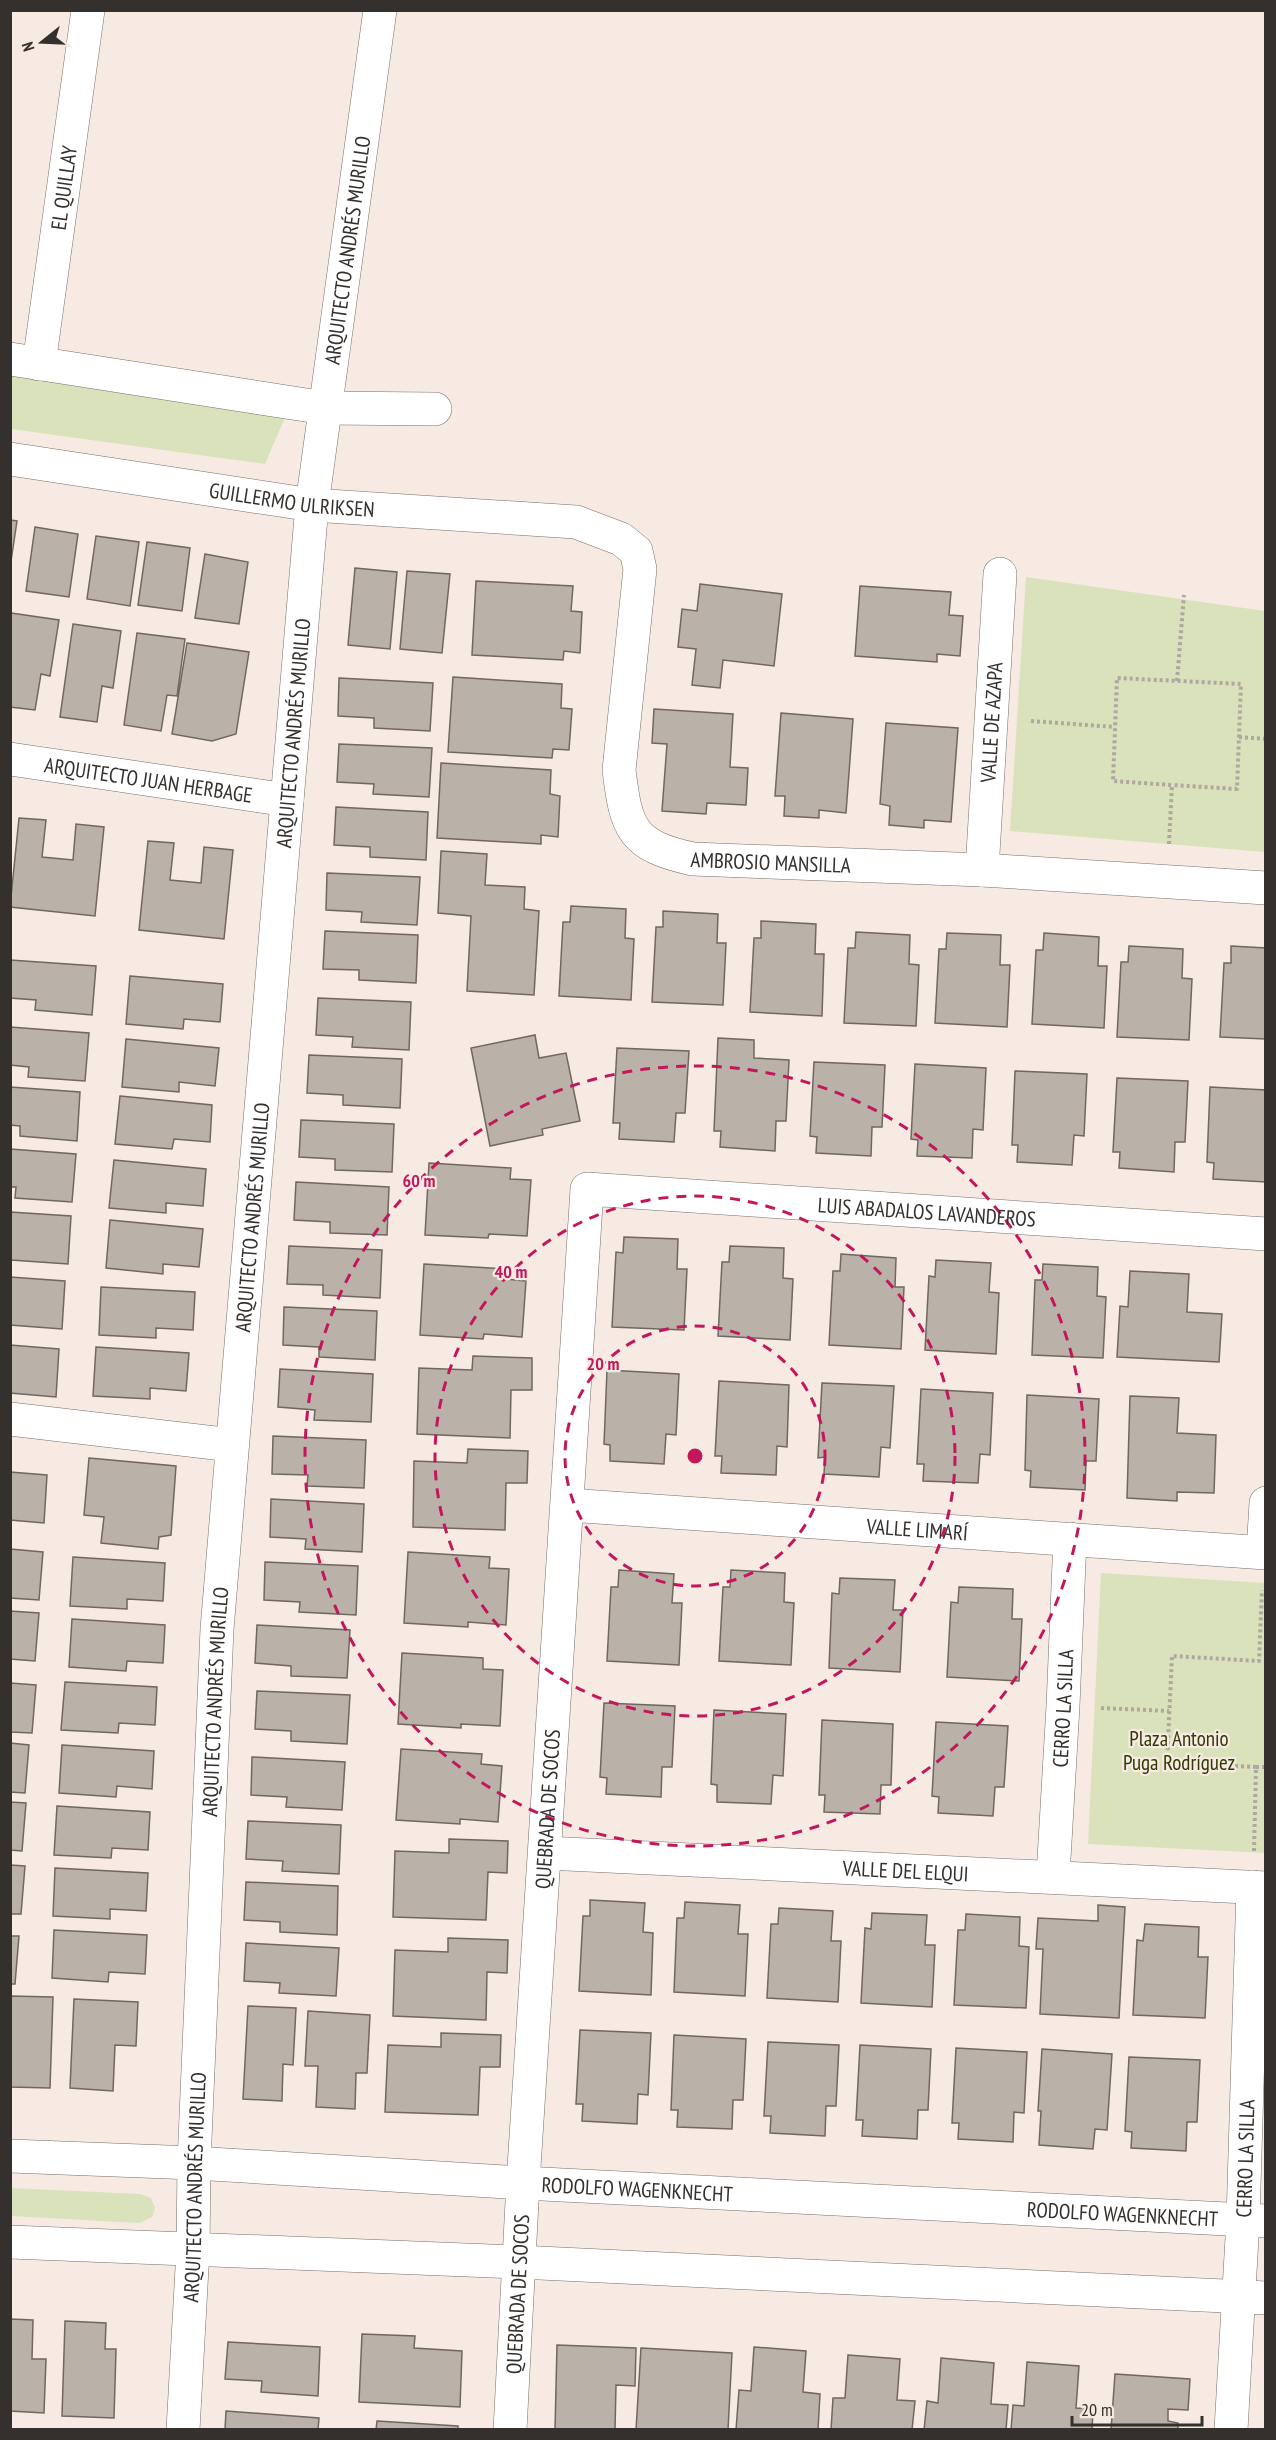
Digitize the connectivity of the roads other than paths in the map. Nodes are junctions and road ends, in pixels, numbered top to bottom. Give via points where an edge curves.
1 (88, 10) edge
2 (380, 10) edge
3 (25, 362) edge
4 (325, 408) junction
5 (435, 409) dead end
6 (10, 459) edge
7 (312, 504) junction
8 (576, 522) joint
9 (1000, 574) dead end
10 (10, 759) edge
11 (287, 800) junction
12 (981, 870) junction
13 (1266, 888) edge
14 (587, 1189) joint
15 (1266, 1234) edge
16 (10, 1419) edge
17 (232, 1446) junction
18 (1266, 1503) edge
19 (568, 1505) junction
20 (1070, 1539) junction
21 (1264, 1552) edge
22 (546, 1853) junction
23 (1053, 1876) junction
24 (1259, 1888) edge
25 (10, 2156) edge
26 (194, 2163) junction
27 (524, 2183) junction
28 (1254, 2221) edge
29 (10, 2242) edge
30 (193, 2250) junction
31 (519, 2262) junction
32 (1252, 2297) edge
33 (183, 2430) edge
34 (510, 2430) edge
35 (1231, 2430) edge

1 - 3 street, EL QUILLAY
2 - 4 street, ARQUITECTO ANDRÉS MURILLO
3 - 4 street
4 - 5 street
4 - 7 street, ARQUITECTO ANDRÉS MURILLO
6 - 7 street, GUILLERMO ULRIKSEN
7 - 8 street, GUILLERMO ULRIKSEN
7 - 11 street, ARQUITECTO ANDRÉS MURILLO
8 - 12 street, AMBROSIO MANSILLA via 621,538 636,551 640,569 619,770 623,802 632,826 646,844 693,859
9 - 12 street, VALLE DE AZAPA
10 - 11 street, ARQUITECTO JUAN HERBAGE
11 - 17 street, ARQUITECTO ANDRÉS MURILLO
12 - 13 street, AMBROSIO MANSILLA
14 - 15 street, LUIS ABADALOS LAVANDEROS
14 - 19 street, QUEBRADA DE SOCOS
16 - 17 street
17 - 26 street, ARQUITECTO ANDRÉS MURILLO via 217,1629
18 - 21 street
19 - 20 street, VALLE LIMARÍ
19 - 22 street, QUEBRADA DE SOCOS
20 - 21 street, VALLE LIMARÍ
20 - 23 street, CERRO LA SILLA
22 - 23 street, VALLE DEL ELQUI
22 - 27 street, QUEBRADA DE SOCOS
23 - 24 street, VALLE DEL ELQUI
24 - 28 street, CERRO LA SILLA
25 - 26 street, RODOLFO WAGENKNECHT
26 - 27 street, RODOLFO WAGENKNECHT
26 - 30 street, ARQUITECTO ANDRÉS MURILLO
27 - 28 street, RODOLFO WAGENKNECHT
27 - 31 street, QUEBRADA DE SOCOS
28 - 32 street, CERRO LA SILLA
29 - 30 street
30 - 31 street
30 - 33 street, ARQUITECTO ANDRÉS MURILLO
31 - 32 street
31 - 34 street, QUEBRADA DE SOCOS
32 - 35 street, CERRO LA SILLA

